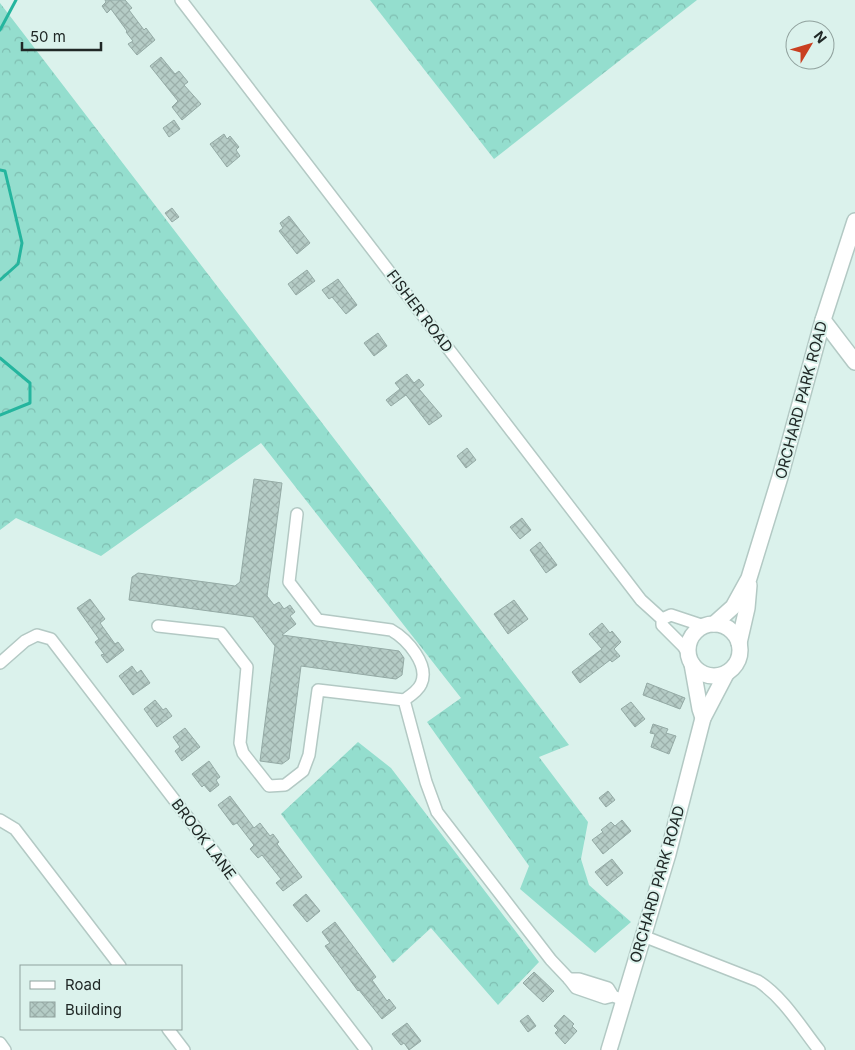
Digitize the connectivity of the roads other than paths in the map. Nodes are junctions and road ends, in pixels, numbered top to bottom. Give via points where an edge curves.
1 (181, 0) edge
2 (855, 222) edge
3 (822, 320) junction
4 (855, 362) edge
5 (297, 514) dead end
6 (750, 578) junction
7 (662, 619) junction
8 (709, 625) junction
9 (158, 626) dead end
10 (739, 643) junction
11 (691, 659) junction
12 (0, 663) edge
13 (726, 674) junction
14 (404, 700) junction
15 (703, 718) junction
16 (0, 820) edge
17 (643, 936) junction
18 (119, 965) edge
19 (618, 998) junction
20 (169, 1030) edge
21 (0, 1043) edge
22 (5, 1050) edge
23 (184, 1050) edge
24 (366, 1050) edge
25 (608, 1050) edge
26 (819, 1050) edge

1 - 7 street, FISHER ROAD via 641,600
2 - 3 main road, ORCHARD PARK ROAD
3 - 4 main road
3 - 6 main road, ORCHARD PARK ROAD
5 - 14 street via 289,582 318,620 391,630 400,635 418,656 423,670 420,687
6 - 8 main road, ORCHARD PARK ROAD via 733,607
6 - 10 main road, ORCHARD PARK ROAD
7 - 8 street via 671,616
7 - 11 street, FISHER ROAD via 662,625
8 - 10 main road via 731,630
8 - 11 main road via 693,635 689,643
9 - 14 street via 221,633 247,667 240,743 243,753 269,786 285,785 303,771 309,755 318,690
10 - 13 main road via 738,661
11 - 13 main road via 701,673 710,676
11 - 15 main road, ORCHARD PARK ROAD
12 - 24 street, BROOK LANE via 25,641 38,635 51,639
13 - 15 main road, ORCHARD PARK ROAD
14 - 19 street via 437,812 569,979 608,988
15 - 17 main road, ORCHARD PARK ROAD
16 - 18 street via 15,829
17 - 19 main road, ORCHARD PARK ROAD
17 - 26 street via 758,981 780,999
19 - 25 main road, ORCHARD PARK ROAD
20 - 23 street
21 - 22 street

